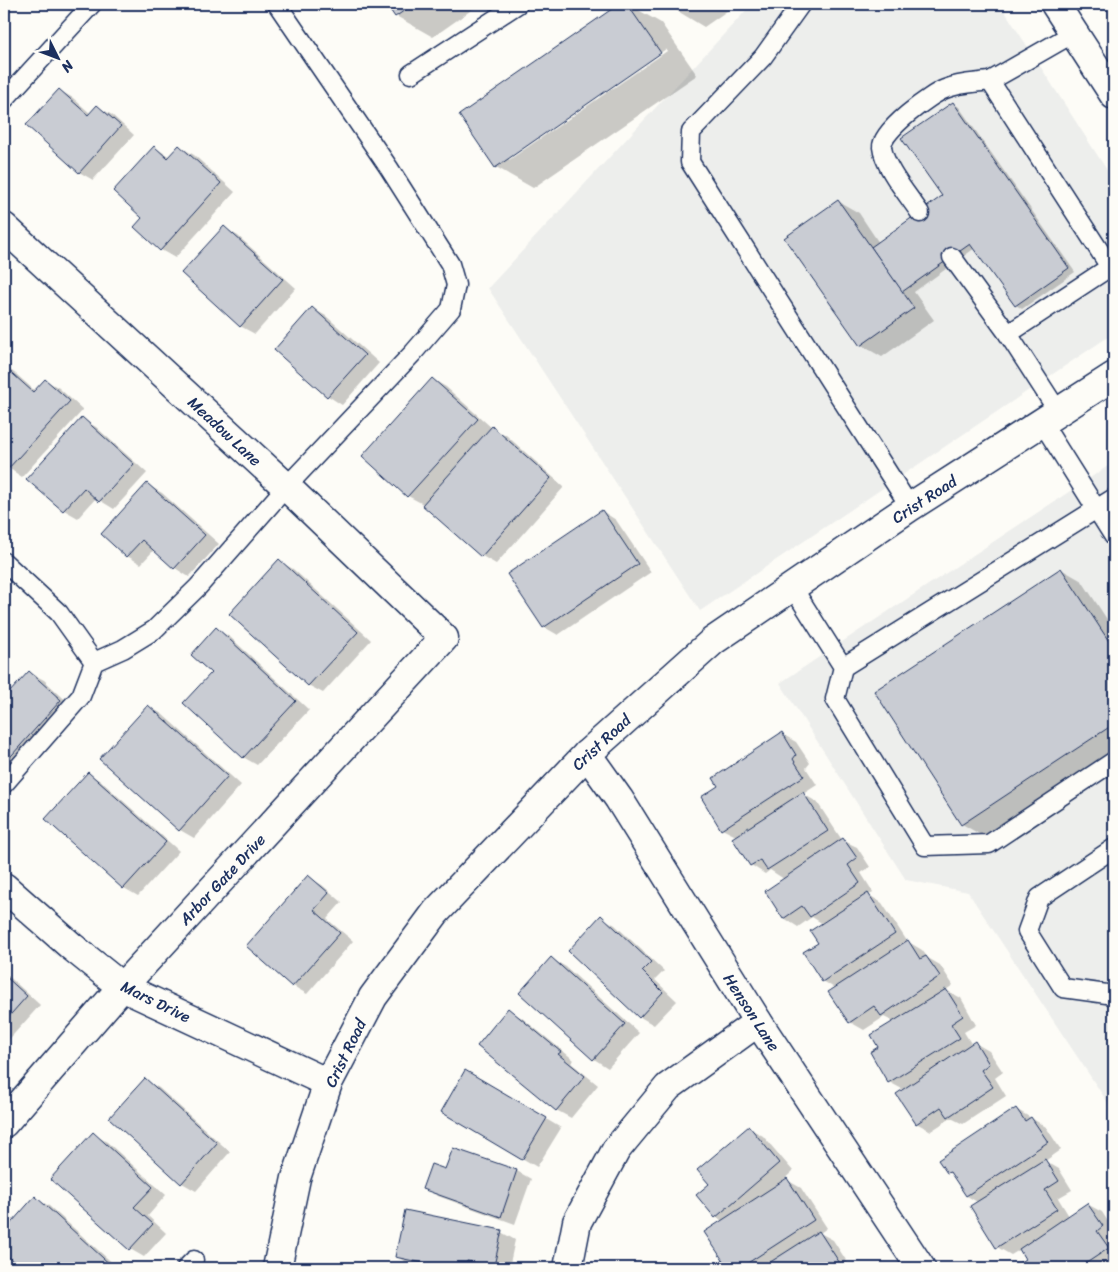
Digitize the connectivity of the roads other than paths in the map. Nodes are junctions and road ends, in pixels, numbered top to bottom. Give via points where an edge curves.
1 (92, 4) edge
2 (278, 4) edge
3 (518, 4) edge
4 (801, 4) edge
5 (1055, 4) edge
6 (1074, 33) junction
7 (411, 74) dead end
8 (990, 81) junction
9 (1114, 95) edge
10 (4, 100) edge
11 (920, 213) dead end
12 (4, 227) edge
13 (952, 257) dead end
14 (1008, 334) junction
15 (1114, 376) edge
16 (1051, 418) junction
17 (286, 487) junction
18 (1114, 498) edge
19 (910, 507) junction
20 (1096, 508) junction
21 (1114, 537) edge
22 (4, 562) edge
23 (793, 588) junction
24 (444, 638) joint
25 (94, 662) junction
26 (843, 667) junction
27 (587, 754) junction
28 (1114, 761) edge
29 (4, 784) edge
30 (1114, 848) edge
31 (4, 887) edge
32 (122, 987) junction
33 (1114, 995) edge
34 (758, 1022) junction
35 (328, 1083) junction
36 (4, 1123) edge
37 (278, 1268) edge
38 (568, 1268) edge
39 (921, 1268) edge

1 - 10 lane
2 - 17 lane via 390,168 450,264 456,285 452,309
3 - 7 lane
4 - 19 lane via 763,57 691,132 690,162
5 - 6 street
6 - 8 lane
6 - 9 street
8 - 11 lane via 944,89 888,132 882,144 884,158
8 - 14 lane via 1110,268
12 - 17 street, Meadow Lane
13 - 14 lane
14 - 16 lane
15 - 16 street, Crist Road
16 - 19 street, Crist Road
16 - 20 lane
17 - 24 street, Meadow Lane
17 - 25 lane via 198,587 154,630
18 - 20 lane
19 - 23 street, Crist Road
20 - 21 lane
20 - 26 lane
22 - 25 lane via 59,613
23 - 26 lane
23 - 27 street, Crist Road via 714,641
24 - 32 street, Arbor Gate Drive
25 - 29 lane via 81,696
26 - 28 lane via 835,699 925,846 989,844
27 - 34 street, Henson Lane
27 - 35 street, Crist Road via 436,912 373,997
30 - 33 lane via 1039,898 1027,931 1063,988
31 - 32 street, Mars Drive
32 - 35 street, Mars Drive
32 - 36 street, Arbor Gate Drive
34 - 38 street via 668,1087 616,1150 577,1222
34 - 39 street, Henson Lane
35 - 37 street, Crist Road via 296,1178

